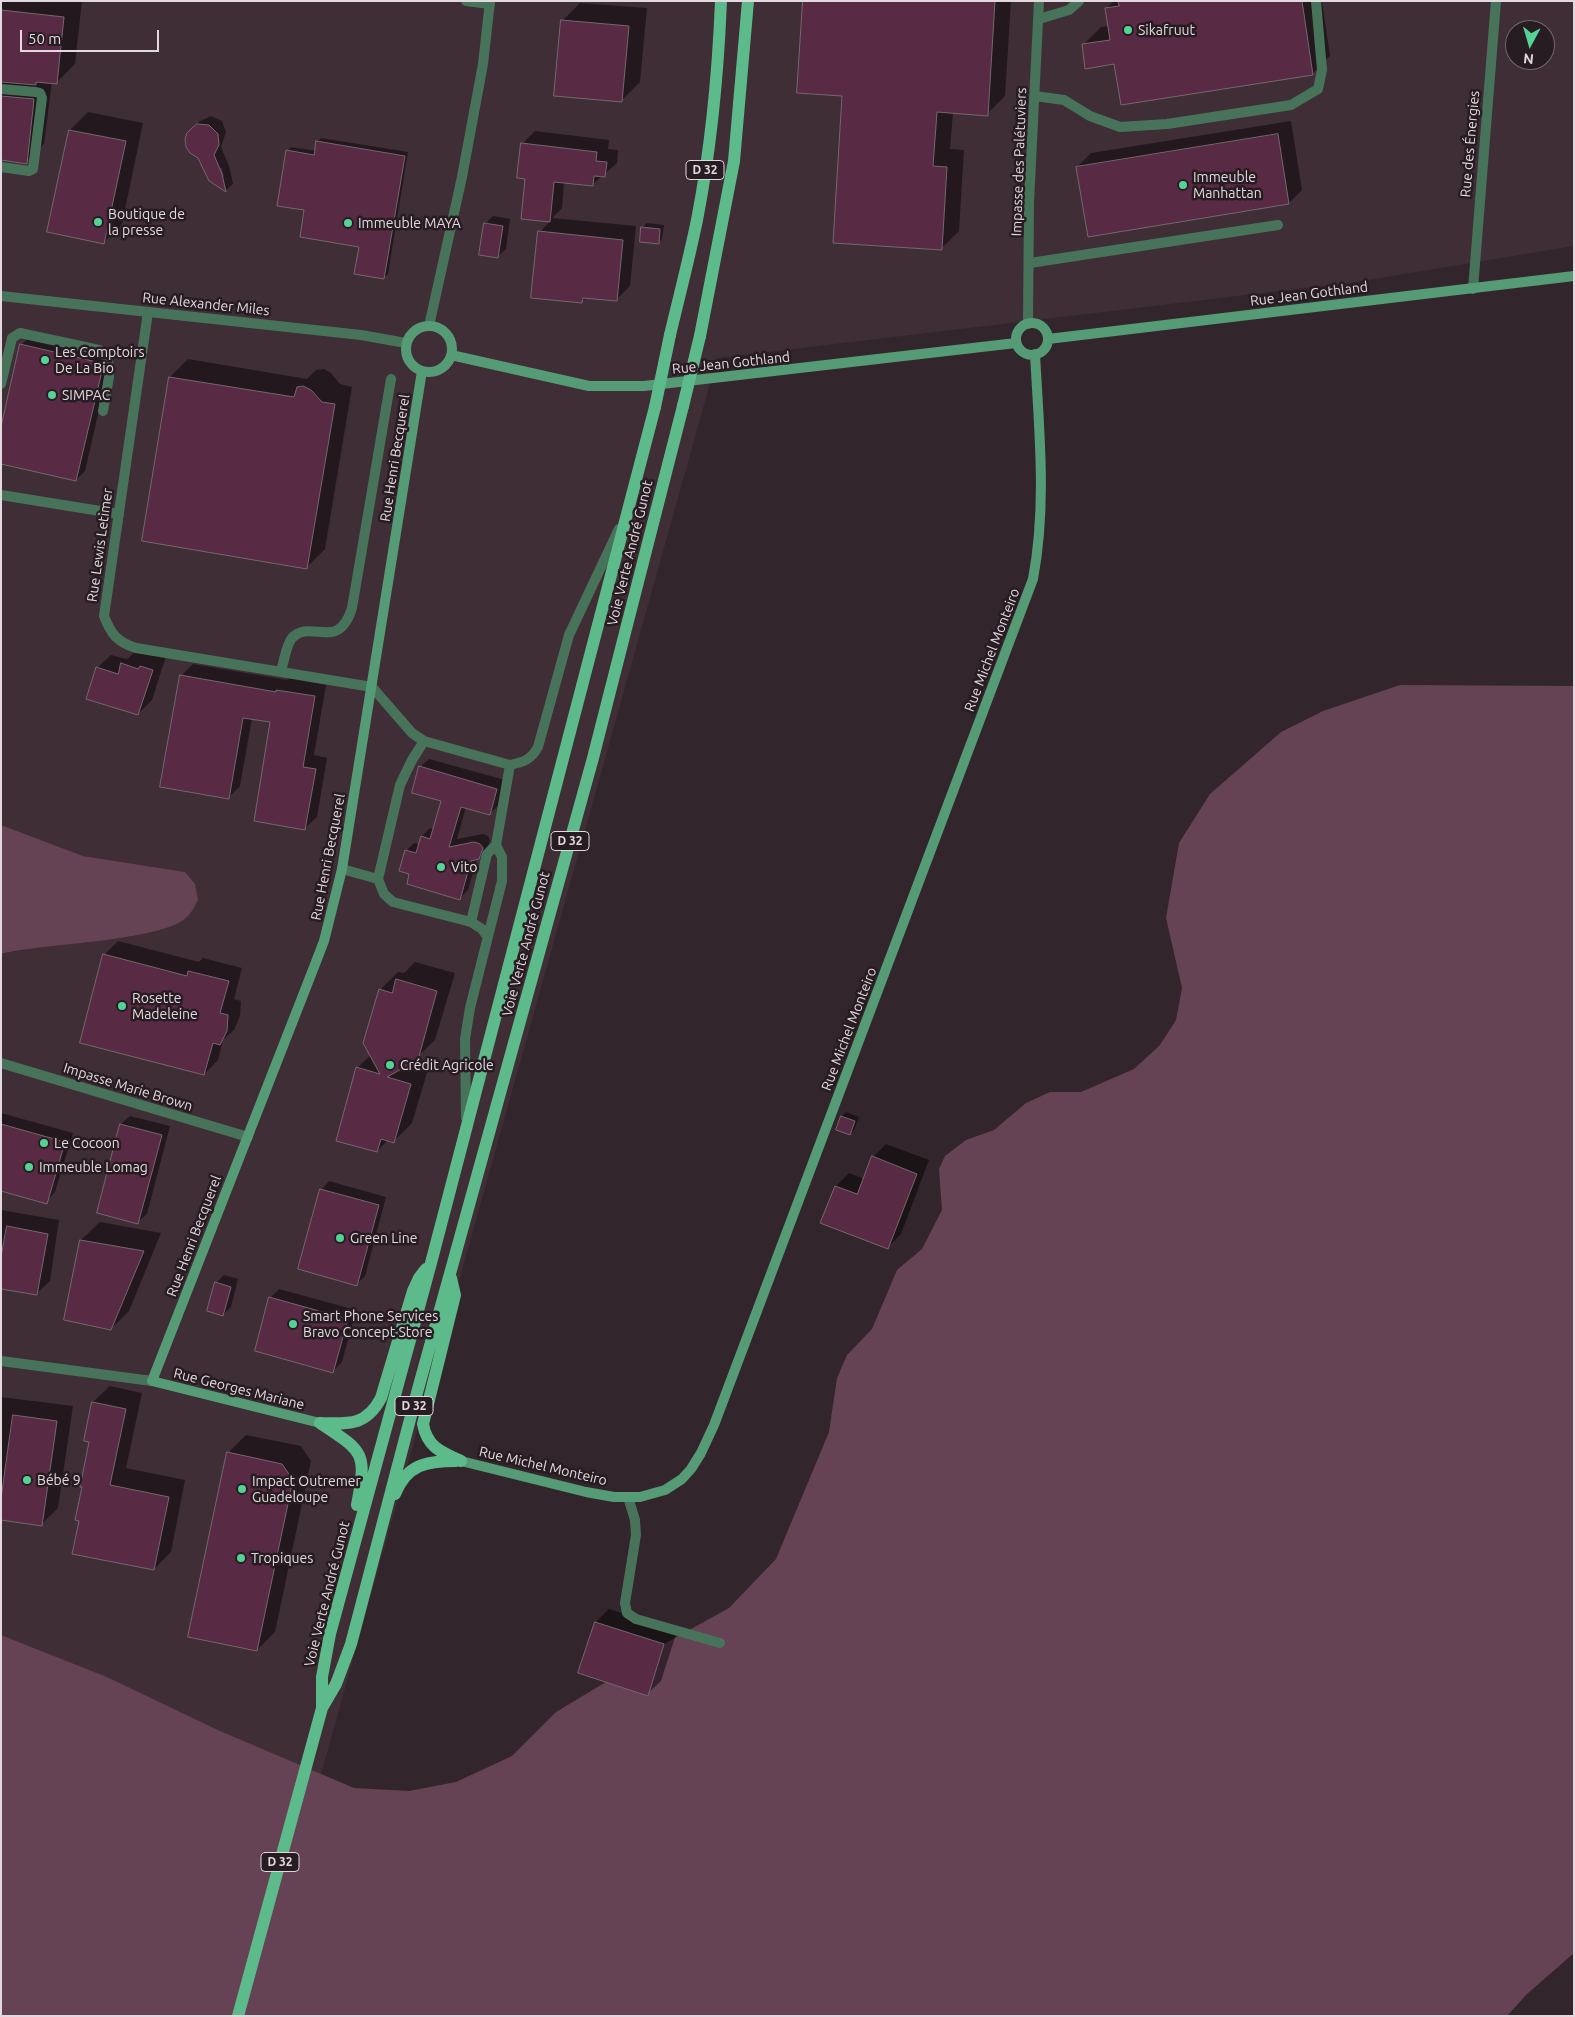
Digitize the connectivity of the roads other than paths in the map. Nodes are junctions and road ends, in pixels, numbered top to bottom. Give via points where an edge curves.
1 (466, 1) edge
2 (721, 1) edge
3 (748, 1) edge
4 (1039, 1) edge
5 (1079, 1) edge
6 (1316, 1) edge
7 (1496, 1) edge
8 (490, 2) edge
9 (1039, 20) junction
10 (1, 89) edge
11 (1035, 96) junction
12 (1, 167) edge
13 (1278, 225) dead end
14 (1030, 264) junction
15 (1574, 276) edge
16 (1473, 289) junction
17 (1, 296) edge
18 (148, 312) junction
19 (1028, 324) junction
20 (429, 326) junction
21 (1048, 339) junction
22 (406, 343) junction
23 (1016, 343) junction
24 (1035, 354) junction
25 (450, 355) junction
26 (422, 371) junction
27 (391, 379) dead end
28 (1, 384) edge
29 (104, 411) dead end
30 (1, 495) edge
31 (627, 513) junction
32 (119, 514) junction
33 (280, 671) junction
34 (372, 687) junction
35 (424, 741) junction
36 (510, 766) junction
37 (496, 845) junction
38 (342, 869) junction
39 (378, 879) junction
40 (471, 922) junction
41 (487, 936) junction
42 (1, 1062) edge
43 (466, 1130) junction
44 (248, 1138) junction
45 (431, 1263) junction
46 (451, 1275) junction
47 (1, 1361) edge
48 (152, 1381) junction
49 (320, 1423) junction
50 (461, 1461) junction
51 (628, 1497) junction
52 (378, 1537) junction
53 (354, 1544) junction
54 (720, 1644) dead end
55 (322, 1708) junction
56 (238, 2016) edge

1 - 8 street
2 - 31 main road, Voie Verte André Gunot / D 32, bridge via 718,76 697,220 655,407
3 - 46 main road, Voie Verte André Gunot / D 32, bridge via 734,161 700,336 593,758
4 - 9 street, Impasse des Palétuviers
5 - 9 street via 1069,10
6 - 11 street via 1322,70 1318,88 1290,105 1167,124 1120,127 1090,116 1064,100
7 - 16 street, Rue des Énergies
8 - 20 street via 483,64 462,177
9 - 11 street, Impasse des Palétuviers
10 - 12 street via 36,92 42,98 33,169
11 - 14 street, Impasse des Palétuviers via 1029,202
13 - 14 street
14 - 19 street, Impasse des Palétuviers
15 - 16 street, Rue Jean Gothland
16 - 21 street, Rue Jean Gothland
17 - 18 street, Rue Alexander Miles
18 - 22 street, Rue Alexander Miles
18 - 32 street, Rue Lewis Letimer
19 - 21 street via 1041,326
19 - 23 street via 1017,333
20 - 22 street via 414,330
20 - 25 street via 447,335 452,348
21 - 24 street via 1044,349
22 - 26 street via 408,357
23 - 24 street via 1021,351
23 - 25 street, Rue Jean Gothland via 644,386 590,386
24 - 51 street, Rue Michel Monteiro via 1042,521 1033,579 714,1425 692,1469 682,1479 665,1490
25 - 26 street via 436,370
26 - 34 street, Rue Henri Becquerel
27 - 33 street via 348,621 333,632 307,632 292,638
28 - 29 street via 12,338 20,333 99,350 108,358
30 - 32 street
31 - 36 street via 569,635 538,747 533,756
31 - 43 main road, Voie Verte André Gunot / D 32
32 - 33 street, Rue Lewis Letimer via 104,616 114,638 136,648
33 - 34 street, Rue Lewis Letimer
34 - 35 street via 412,733
34 - 38 street, Rue Henri Becquerel
35 - 36 street
35 - 39 street via 400,785
36 - 37 street
37 - 40 street via 487,854
37 - 41 street via 502,857 502,881
38 - 39 street
38 - 44 street, Rue Henri Becquerel via 324,941
39 - 40 street via 384,894 393,902
40 - 41 street
41 - 43 street via 465,1039
42 - 44 street, Impasse Marie Brown
43 - 45 main road, Voie Verte André Gunot / D 32
44 - 48 street, Rue Henri Becquerel
45 - 49 main road via 413,1291 382,1398 376,1408 356,1422
45 - 53 main road, Voie Verte André Gunot / D 32
46 - 50 main road via 455,1295 422,1424 432,1446
46 - 52 main road, Voie Verte André Gunot / D 32
47 - 48 street
48 - 49 street, Rue Georges Mariane
49 - 53 main road via 346,1440 361,1458 364,1472 354,1520
50 - 51 street, Rue Michel Monteiro via 586,1492
50 - 52 main road via 427,1463 407,1474 398,1487
51 - 54 street via 636,1535 627,1613 636,1620
52 - 55 main road, Voie Verte André Gunot / D 32 via 351,1644 336,1684
53 - 55 main road, Voie Verte André Gunot / D 32 via 330,1634 322,1677
55 - 56 main road, Voie Verte André Gunot / D 32

